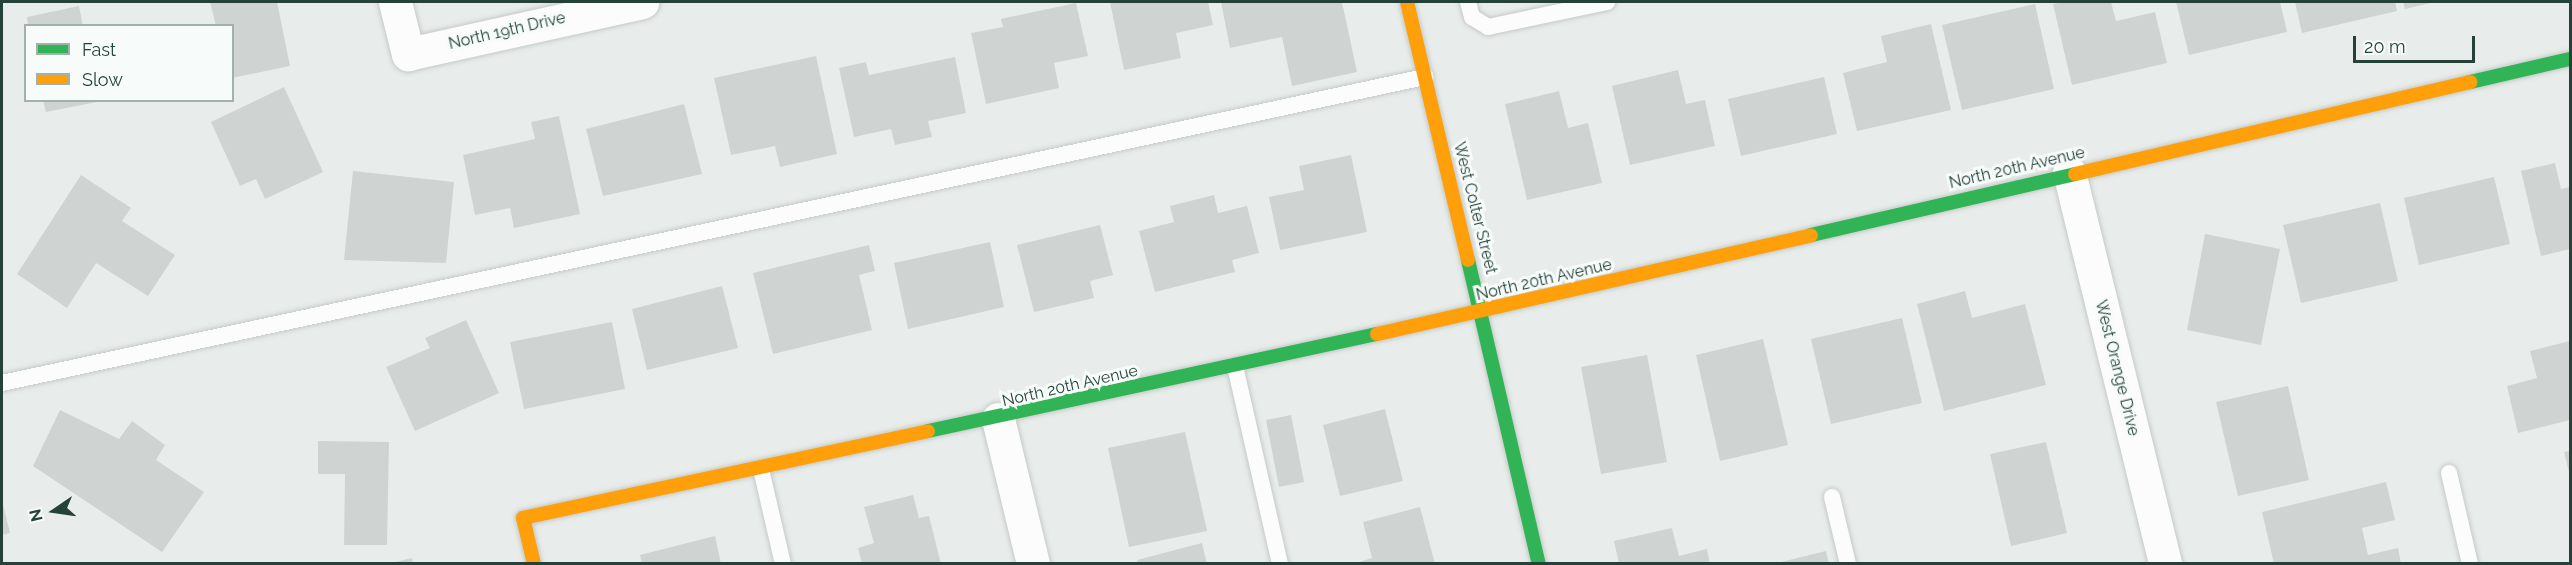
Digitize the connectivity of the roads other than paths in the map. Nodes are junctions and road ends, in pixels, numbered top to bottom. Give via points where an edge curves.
1 (395, 2) edge
2 (642, 2) edge
3 (1407, 2) edge
4 (1468, 2) edge
5 (1606, 2) edge
6 (2571, 59) edge
7 (1425, 77) junction
8 (2069, 172) junction
9 (1484, 311) junction
10 (1234, 366) junction
11 (2, 383) edge
12 (998, 419) junction
13 (761, 469) junction
14 (2449, 473) dead end
15 (1832, 497) dead end
16 (534, 564) edge
17 (783, 564) edge
18 (1033, 564) edge
19 (1280, 564) edge
20 (1539, 564) edge
21 (1848, 564) edge
22 (2165, 564) edge
23 (2470, 564) edge

1 - 2 street, North 19th Drive via 408,54
3 - 7 street, West Colter Street
4 - 5 lane via 1472,17 1488,27
6 - 8 street, North 20th Avenue
7 - 9 street, West Colter Street
7 - 11 lane
8 - 9 street, North 20th Avenue
8 - 22 street, West Orange Drive
9 - 10 street, North 20th Avenue
9 - 20 street, West Colter Street
10 - 12 street, North 20th Avenue
10 - 19 lane
12 - 13 street, North 20th Avenue
12 - 18 street
13 - 16 street, North 20th Avenue via 523,518
13 - 17 lane
14 - 23 lane
15 - 21 lane

